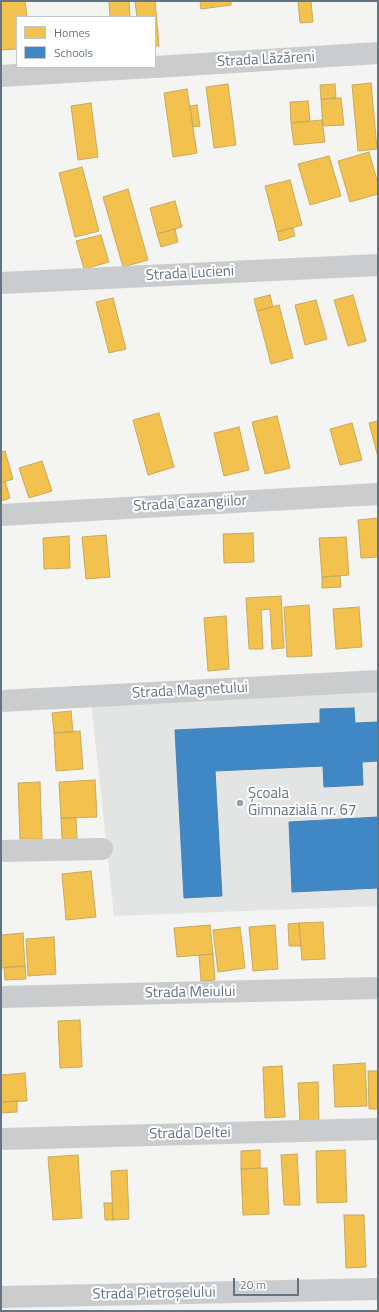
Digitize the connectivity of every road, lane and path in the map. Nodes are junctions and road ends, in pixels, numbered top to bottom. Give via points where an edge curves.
1 (378, 53) edge
2 (156, 67) edge
3 (137, 68) edge
4 (1, 76) edge
5 (378, 265) edge
6 (1, 283) edge
7 (378, 494) edge
8 (1, 515) edge
9 (378, 681) edge
10 (1, 701) edge
11 (102, 850) dead end
12 (1, 851) edge
13 (378, 988) edge
14 (1, 998) edge
15 (378, 1129) edge
16 (1, 1139) edge
17 (378, 1289) edge
18 (1, 1297) edge

1 - 2 street, Strada Lăzăreni
3 - 4 street, Strada Lăzăreni
5 - 6 street, Strada Lucieni
7 - 8 street, Strada Cazangiilor
9 - 10 street, Strada Magnetului
11 - 12 street
13 - 14 street, Strada Meiului
15 - 16 street, Strada Deltei
17 - 18 street, Strada Pietroșelului

